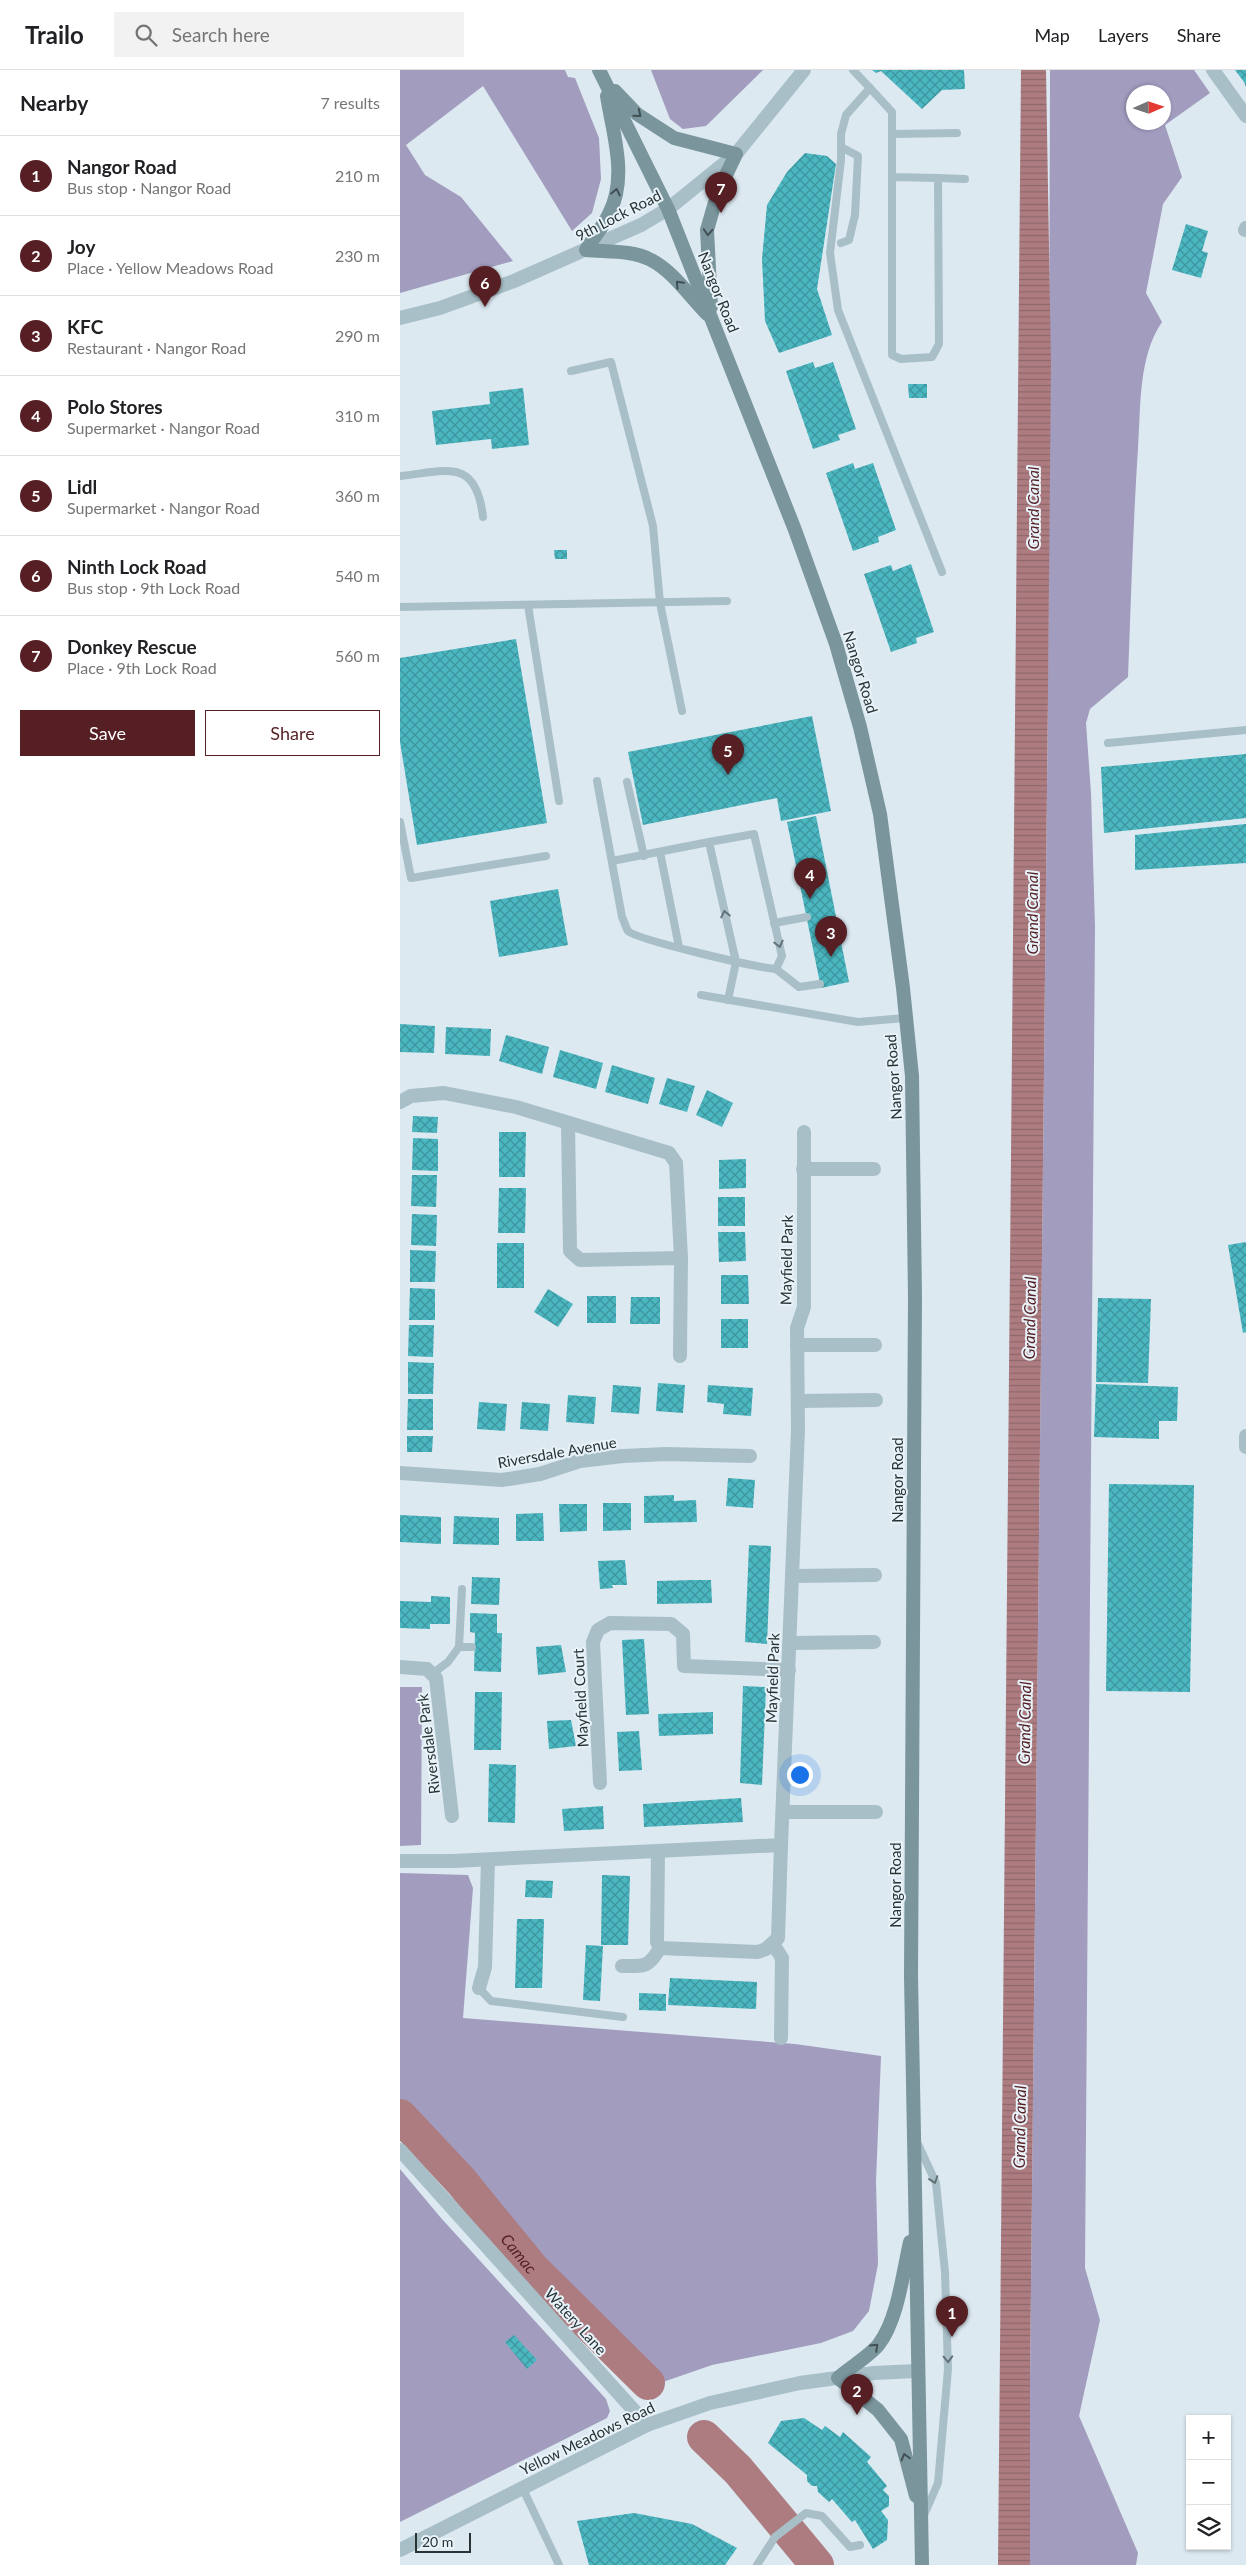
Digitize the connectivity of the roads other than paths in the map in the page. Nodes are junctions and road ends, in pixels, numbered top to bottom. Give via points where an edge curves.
1 (804, 70) edge
2 (853, 70) edge
3 (1213, 70) edge
4 (602, 75) edge
5 (870, 88) junction
6 (1246, 116) edge
7 (957, 133) dead end
8 (892, 134) junction
9 (841, 147) junction
10 (736, 154) junction
11 (892, 177) junction
12 (938, 178) junction
13 (965, 179) dead end
14 (668, 209) junction
15 (841, 243) dead end
16 (586, 250) junction
17 (400, 318) edge
18 (712, 320) junction
19 (572, 371) dead end
20 (400, 476) edge
21 (482, 518) dead end
22 (942, 572) dead end
23 (727, 601) dead end
24 (660, 603) junction
25 (528, 605) junction
26 (400, 607) edge
27 (682, 711) dead end
28 (1246, 730) edge
29 (1108, 743) dead end
30 (597, 781) dead end
31 (627, 782) dead end
32 (559, 802) dead end
33 (400, 822) edge
34 (710, 842) junction
35 (660, 852) junction
36 (546, 856) dead end
37 (644, 856) junction
38 (612, 861) junction
39 (807, 917) dead end
40 (774, 923) junction
41 (679, 947) junction
42 (736, 962) junction
43 (776, 969) junction
44 (820, 984) dead end
45 (701, 995) dead end
46 (728, 1000) junction
47 (905, 1018) junction
48 (400, 1102) edge
49 (568, 1123) junction
50 (804, 1132) dead end
51 (803, 1169) junction
52 (874, 1169) dead end
53 (681, 1258) junction
54 (797, 1345) junction
55 (875, 1345) dead end
56 (680, 1356) dead end
57 (876, 1400) dead end
58 (798, 1401) junction
59 (750, 1456) dead end
60 (400, 1473) edge
61 (875, 1575) dead end
62 (792, 1576) junction
63 (462, 1589) dead end
64 (874, 1642) dead end
65 (790, 1644) junction
66 (459, 1647) junction
67 (472, 1647) dead end
68 (400, 1667) edge
69 (789, 1670) junction
70 (432, 1674) junction
71 (600, 1783) dead end
72 (783, 1812) junction
73 (876, 1812) dead end
74 (452, 1816) dead end
75 (781, 1845) junction
76 (658, 1852) junction
77 (488, 1860) junction
78 (400, 1861) edge
79 (773, 1944) junction
80 (660, 1948) junction
81 (622, 1966) dead end
82 (478, 1988) joint
83 (623, 2017) dead end
84 (781, 2038) dead end
85 (914, 2136) junction
86 (400, 2150) edge
87 (915, 2222) junction
88 (917, 2371) junction
89 (838, 2378) junction
90 (647, 2425) junction
91 (522, 2487) junction
92 (922, 2521) junction
93 (860, 2545) dead end
94 (400, 2550) edge
95 (558, 2565) edge
96 (757, 2565) edge
97 (922, 2565) edge

1 - 10 street, 9th Lock Road
2 - 5 lane
3 - 6 street
4 -> 10 main road via 637,114 674,138
4 - 14 main road, Nangor Road
16 -> 4 main road via 609,215 619,180
5 - 8 lane via 892,112
5 - 9 lane via 846,114
7 - 8 lane
8 - 11 lane
9 - 15 lane via 858,156 855,215 849,240
9 - 22 lane via 830,252 838,310
10 - 14 street, 9th Lock Road
10 -> 18 main road via 718,192 707,230
11 - 12 lane
11 - 12 lane via 892,355 901,359 932,356 939,344
12 - 13 lane
14 - 16 street, 9th Lock Road
14 - 18 main road, Nangor Road
16 - 17 street, 9th Lock Road via 476,296
18 -> 16 main road via 672,277 651,260
18 - 47 main road, Nangor Road via 795,530 836,644 860,728 880,814
19 - 24 lane via 611,362 652,526
20 - 21 lane via 452,470 468,476 480,496
23 - 24 lane
24 - 25 lane
24 - 27 lane
25 - 26 lane
25 - 32 lane
28 - 29 lane
30 - 38 lane
31 - 37 lane
33 - 36 lane via 411,878
34 - 35 lane
34 - 40 lane via 754,834
42 -> 34 lane
35 - 37 lane
35 - 41 lane
37 - 38 lane
38 - 41 lane via 622,917 628,931
39 - 40 lane
40 -> 43 lane via 782,956
41 - 42 lane
42 - 43 lane
42 - 46 lane
43 - 44 lane via 799,987
45 - 46 lane
46 - 47 lane via 858,1022
47 - 85 main road, Nangor Road via 912,1076 915,1297
48 - 49 street via 411,1096 444,1093 516,1107
49 - 53 street via 669,1153 676,1162
49 - 53 street via 570,1251 580,1260
50 - 51 street, Mayfield Park
51 - 52 street
51 - 54 street, Mayfield Park via 804,1307 797,1328
53 - 56 street
54 - 55 street
54 - 58 street, Mayfield Park
57 - 58 street
58 - 62 street, Mayfield Park
59 - 60 street, Riversdale Avenue via 623,1456 580,1461 540,1474 502,1480
61 - 62 street
62 - 65 street, Mayfield Park
63 - 66 lane
64 - 65 street
65 - 69 street, Mayfield Park
66 - 67 lane
66 - 70 lane via 448,1662
68 - 70 street, Riversdale Park via 427,1669
69 - 71 street, Mayfield Court via 684,1666 683,1634 671,1624 610,1623 598,1630 593,1642
69 - 72 street, Mayfield Park
70 - 74 street, Riversdale Park via 436,1678 442,1714
72 - 73 street
72 - 75 street, Mayfield Park
75 - 76 street
75 - 79 street, Mayfield Park via 780,1930
76 - 77 street
76 - 80 street via 657,1942
77 - 78 street
77 - 82 street via 485,1967
79 - 80 street via 758,1952
79 - 84 street via 782,1958
80 - 81 street via 651,1962 643,1966
82 - 83 lane via 491,2001
85 - 87 main road, Nangor Road
85 -> 92 lane, Nangor Road via 936,2183 945,2272 948,2369 938,2483
86 - 90 street, Watery Lane
87 - 88 main road, Nangor Road
89 -> 87 main road via 878,2346 883,2338 892,2316
88 - 89 street, Yellow Meadows Road
88 - 92 main road, Nangor Road
89 - 90 street, Yellow Meadows Road via 743,2394
92 -> 89 main road via 901,2439 878,2410
90 - 91 street, Yellow Meadows Road
91 - 94 street, Yellow Meadows Road
91 - 95 lane
92 - 97 main road, Nangor Road
93 - 96 lane via 850,2547 822,2516 806,2513 775,2537

